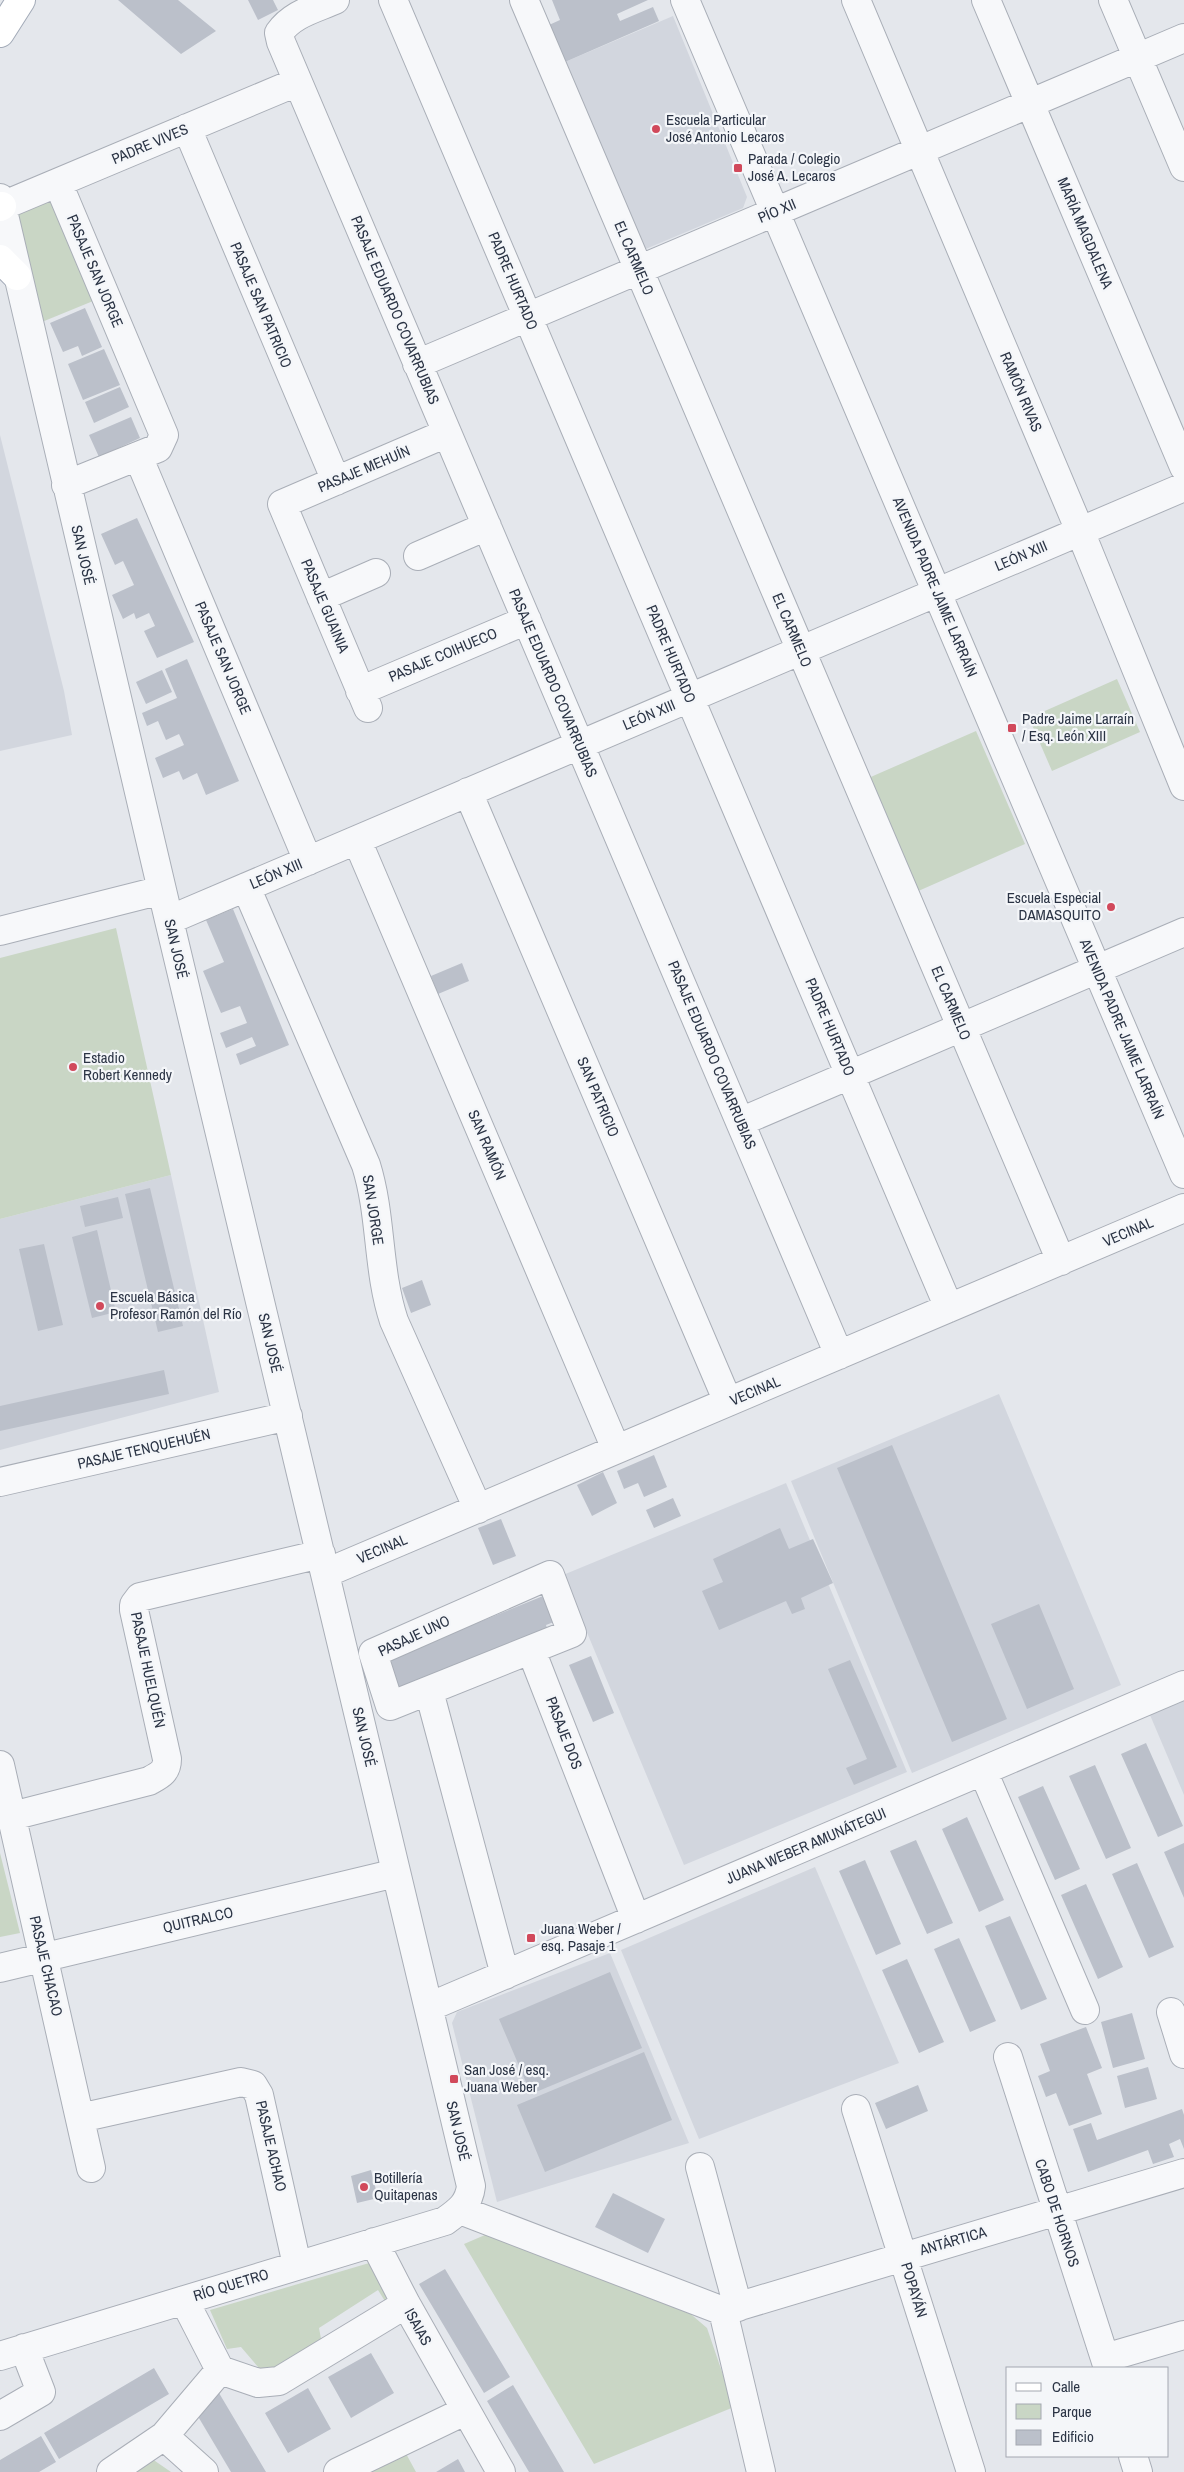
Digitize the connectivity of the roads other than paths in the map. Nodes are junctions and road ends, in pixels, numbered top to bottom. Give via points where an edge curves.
1 (20, 0) edge
2 (335, 0) edge
3 (393, 0) edge
4 (524, 0) edge
5 (685, 0) edge
6 (856, 0) edge
7 (986, 0) edge
8 (1113, 0) edge
9 (0, 32) edge
10 (1184, 38) edge
11 (1137, 58) junction
12 (297, 82) junction
13 (1030, 103) junction
14 (187, 128) junction
15 (919, 150) junction
16 (1184, 168) edge
17 (58, 183) junction
18 (1, 204) edge
19 (775, 212) junction
20 (8, 268) edge
21 (639, 269) junction
22 (528, 317) junction
23 (417, 364) junction
24 (447, 433) junction
25 (138, 456) junction
26 (1184, 467) edge
27 (336, 481) junction
28 (66, 485) junction
29 (1184, 487) edge
30 (282, 504) joint
31 (486, 526) junction
32 (1080, 531) junction
33 (418, 556) dead end
34 (376, 573) dead end
35 (937, 592) junction
36 (321, 597) junction
37 (527, 620) junction
38 (800, 650) junction
39 (690, 698) junction
40 (364, 699) joint
41 (580, 745) junction
42 (1184, 786) edge
43 (468, 792) junction
44 (357, 840) junction
45 (308, 860) junction
46 (246, 887) junction
47 (162, 890) junction
48 (169, 920) junction
49 (0, 931) edge
50 (1184, 932) edge
51 (1097, 969) junction
52 (961, 1027) junction
53 (850, 1075) junction
54 (740, 1122) junction
55 (1184, 1174) edge
56 (1184, 1208) edge
57 (1061, 1261) junction
58 (949, 1308) junction
59 (839, 1355) junction
60 (728, 1402) junction
61 (288, 1416) junction
62 (616, 1449) junction
63 (0, 1482) edge
64 (478, 1509) junction
65 (324, 1564) junction
66 (531, 1650) junction
67 (1184, 1685) edge
68 (429, 1691) junction
69 (0, 1765) edge
70 (983, 1770) junction
71 (7, 1827) edge
72 (396, 1873) junction
73 (636, 1919) junction
74 (44, 1957) junction
75 (0, 1968) edge
76 (505, 1975) junction
77 (429, 2007) junction
78 (1085, 2010) dead end
79 (1170, 2012) dead end
80 (1184, 2054) edge
81 (1008, 2057) dead end
82 (856, 2109) dead end
83 (80, 2118) junction
84 (700, 2167) dead end
85 (91, 2168) dead end
86 (1184, 2173) edge
87 (460, 2210) junction
88 (1056, 2211) junction
89 (374, 2242) junction
90 (904, 2256) junction
91 (297, 2265) junction
92 (184, 2300) junction
93 (406, 2304) junction
94 (731, 2309) junction
95 (1184, 2335) edge
96 (12, 2352) edge
97 (1106, 2363) edge
98 (220, 2370) junction
99 (465, 2411) junction
100 (0, 2416) edge
101 (164, 2436) junction
102 (1134, 2457) edge
103 (111, 2472) edge
104 (204, 2472) edge
105 (338, 2472) edge
106 (501, 2472) edge
107 (761, 2472) edge
108 (971, 2472) edge
109 (1138, 2472) edge

1 - 9 main road
2 - 12 street, PASAJE EDUARDO COVARRUBIAS via 297,16 279,33
3 - 22 street, PADRE HURTADO
4 - 21 street, EL CARMELO
5 - 19 street, AVENIDA PADRE JAIME LARRAÍN
6 - 15 street, RAMÓN RIVAS
7 - 13 street, MARÍA MAGDALENA
8 - 11 street
10 - 11 street, PÍO XII
11 - 13 street, PÍO XII
11 - 16 street
12 - 14 street, PADRE VIVES
12 - 23 street, PASAJE EDUARDO COVARRUBIAS
13 - 15 street, PÍO XII
13 - 26 street, MARÍA MAGDALENA
14 - 17 street, PADRE VIVES
14 - 27 street, PASAJE SAN PATRICIO
15 - 19 street, PÍO XII
15 - 32 street, RAMÓN RIVAS
17 - 18 street, PADRE VIVES
17 - 25 street, PASAJE SAN JORGE via 164,435 158,448
18 - 20 street, SAN JOSÉ
19 - 21 street, PÍO XII
19 - 35 street, AVENIDA PADRE JAIME LARRAÍN
20 - 28 street, SAN JOSÉ
21 - 22 street, PÍO XII
21 - 38 street, EL CARMELO
22 - 23 street, PÍO XII
22 - 39 street, PADRE HURTADO
23 - 24 street, PASAJE EDUARDO COVARRUBIAS
24 - 27 street, PASAJE MEHUÍN
24 - 31 street, PASAJE EDUARDO COVARRUBIAS
25 - 28 street, PASAJE SAN JORGE
25 - 45 street, PASAJE SAN JORGE
27 - 30 street, PASAJE MEHUÍN
28 - 47 street, SAN JOSÉ
29 - 32 street, LEÓN XIII
30 - 36 street, PASAJE GUAINIA
31 - 33 street
31 - 37 street, PASAJE EDUARDO COVARRUBIAS
32 - 35 street, LEÓN XIII
32 - 42 street, RAMÓN RIVAS
34 - 36 street
35 - 38 street, LEÓN XIII
35 - 51 street, AVENIDA PADRE JAIME LARRAÍN
36 - 40 street, PASAJE GUAINIA
37 - 40 street, PASAJE COIHUECO
37 - 41 street, PASAJE EDUARDO COVARRUBIAS
38 - 39 street, LEÓN XIII
38 - 52 street, EL CARMELO
39 - 41 street, LEÓN XIII
39 - 53 street, PADRE HURTADO
41 - 43 street, LEÓN XIII
41 - 54 street, PASAJE EDUARDO COVARRUBIAS
43 - 44 street, LEÓN XIII
43 - 60 street, SAN PATRICIO
44 - 45 street, LEÓN XIII
44 - 62 street, SAN RAMÓN
45 - 46 street, LEÓN XIII
46 - 48 street, LEÓN XIII
46 - 64 street, SAN JORGE via 366,1166 374,1198 387,1298 394,1321
47 - 48 street, SAN JOSÉ
47 - 49 street
48 - 61 street, SAN JOSÉ
50 - 51 street
51 - 52 street
51 - 55 street, AVENIDA PADRE JAIME LARRAÍN
52 - 53 street
52 - 57 street, EL CARMELO
53 - 54 street
53 - 58 street, PADRE HURTADO
54 - 59 street, PASAJE EDUARDO COVARRUBIAS
56 - 57 street, VECINAL
57 - 58 street, VECINAL
58 - 59 street, VECINAL
59 - 60 street, VECINAL
60 - 62 street, VECINAL
61 - 63 street, PASAJE TENQUEHUÉN
61 - 65 street, SAN JOSÉ
62 - 64 street, VECINAL
64 - 65 street, VECINAL
65 - 71 street, PASAJE HUELQUÉN via 140,1596 134,1610 167,1759 163,1774
65 - 72 street, SAN JOSÉ
66 - 68 street
66 - 68 street, PASAJE UNO via 572,1633 550,1575 373,1653 390,1706
66 - 73 street, PASAJE DOS
67 - 70 street, JUANA WEBER AMUNÁTEGUI
68 - 76 street
69 - 71 street, PASAJE CHACAO
70 - 73 street, JUANA WEBER AMUNÁTEGUI
70 - 78 street
71 - 74 street, PASAJE CHACAO
72 - 74 street, QUITRALCO
72 - 77 street, SAN JOSÉ
73 - 76 street, JUANA WEBER AMUNÁTEGUI
74 - 75 street, QUITRALCO
74 - 83 street, PASAJE CHACAO
76 - 77 street, JUANA WEBER AMUNÁTEGUI
77 - 87 street, SAN JOSÉ via 471,2186 467,2203
79 - 80 street
81 - 88 street, CABO DE HORNOS
82 - 90 street, POPAYÁN
83 - 85 street, PASAJE CHACAO
83 - 91 street, PASAJE ACHAO via 241,2082 253,2085 260,2095
84 - 94 street
86 - 88 street, ANTÁRTICA
87 - 89 street, RÍO QUETRO via 445,2221
87 - 94 street
88 - 90 street, ANTÁRTICA
88 - 97 street, CABO DE HORNOS
89 - 91 street, RÍO QUETRO
89 - 93 street, ISAIAS
90 - 94 street, ANTÁRTICA
90 - 108 street, POPAYÁN
91 - 92 street, RÍO QUETRO
92 - 96 street, RÍO QUETRO
92 - 98 street
93 - 98 street via 279,2381 258,2383
93 - 99 street, ISAIAS
94 - 107 street
95 - 97 street
96 - 100 street via 41,2392
98 - 101 street
99 - 105 street
99 - 106 street, ISAIAS
101 - 103 street
101 - 104 street
102 - 109 street

